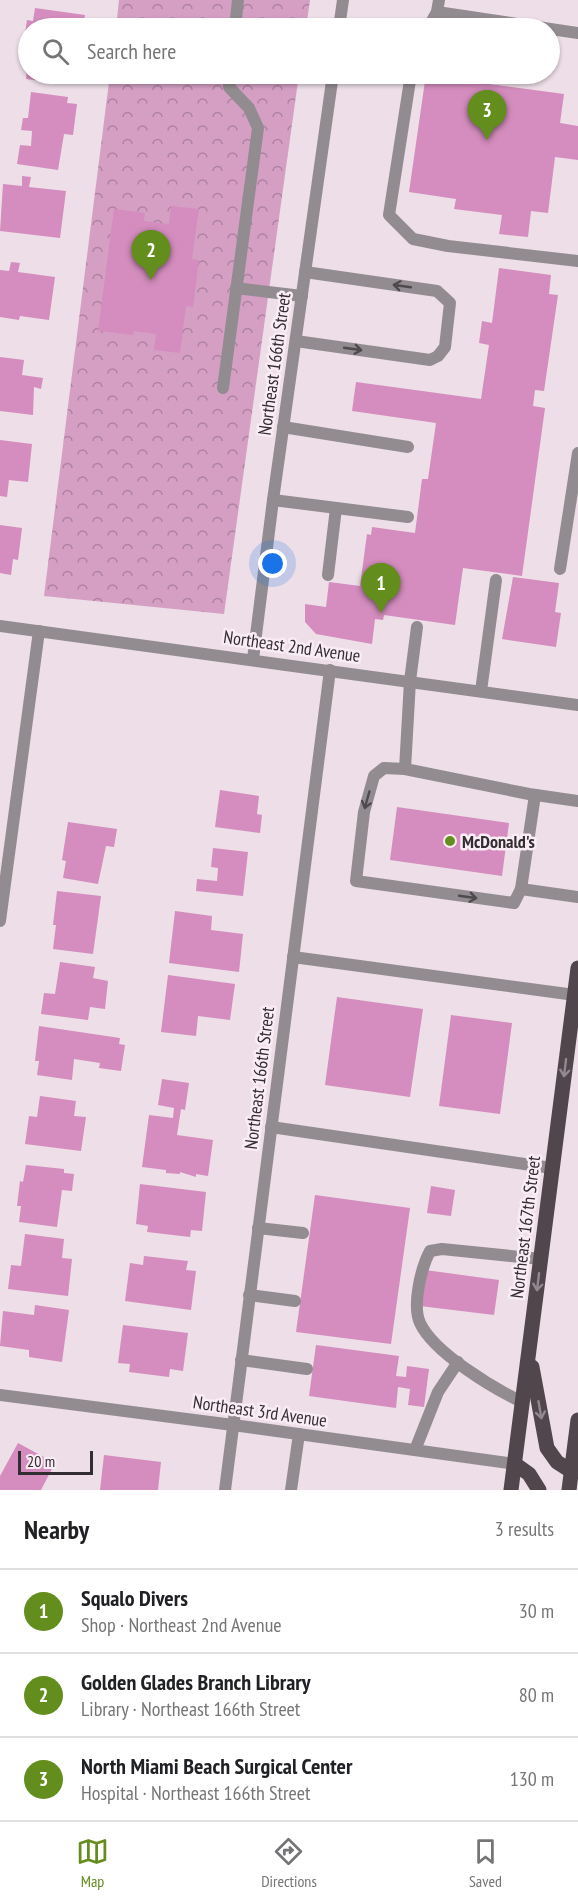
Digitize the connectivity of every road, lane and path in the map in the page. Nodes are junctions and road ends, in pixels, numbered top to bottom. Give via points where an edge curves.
1 (238, 0) edge
2 (343, 0) edge
3 (438, 6) edge
4 (236, 18) edge
5 (340, 18) edge
6 (500, 18) edge
7 (560, 30) edge
8 (578, 33) edge
9 (229, 84) edge
10 (332, 84) edge
11 (409, 84) edge
12 (578, 261) edge
13 (305, 272) junction
14 (237, 288) junction
15 (302, 296) junction
16 (296, 340) junction
17 (223, 388) dead end
18 (283, 427) junction
19 (408, 447) dead end
20 (578, 453) edge
21 (273, 500) junction
22 (574, 507) edge
23 (336, 508) junction
24 (408, 517) dead end
25 (560, 569) dead end
26 (328, 575) dead end
27 (496, 580) dead end
28 (0, 626) edge
29 (417, 627) dead end
30 (39, 631) junction
31 (253, 659) junction
32 (330, 670) junction
33 (410, 681) junction
34 (481, 691) junction
35 (578, 705) edge
36 (405, 769) junction
37 (535, 795) junction
38 (578, 801) edge
39 (521, 889) junction
40 (578, 897) edge
41 (0, 921) edge
42 (293, 957) junction
43 (578, 968) edge
44 (574, 995) junction
45 (271, 1127) junction
46 (552, 1168) junction
47 (258, 1228) junction
48 (303, 1233) dead end
49 (541, 1259) junction
50 (249, 1295) junction
51 (295, 1301) dead end
52 (529, 1352) junction
53 (241, 1360) junction
54 (458, 1362) junction
55 (307, 1369) dead end
56 (0, 1395) edge
57 (522, 1402) junction
58 (578, 1420) edge
59 (233, 1425) junction
60 (299, 1434) junction
61 (415, 1450) junction
62 (514, 1464) junction
63 (575, 1471) edge
64 (225, 1490) edge
65 (291, 1490) edge
66 (511, 1490) edge
67 (540, 1490) edge
68 (569, 1490) edge

1 - 4 street
2 - 5 street
3 - 6 street
7 - 8 street
9 - 14 street via 249,108 258,128
10 - 13 street, Northeast 166th Street
11 - 12 street via 389,214 413,239
13 - 15 street, Northeast 166th Street
16 -> 13 street via 429,360 445,347 450,303 437,291
14 - 15 street
14 - 17 street
15 - 16 street, Northeast 166th Street
16 - 18 street, Northeast 166th Street
18 - 19 street
18 - 21 street, Northeast 166th Street
20 - 22 street
21 - 23 street
21 - 31 street, Northeast 166th Street
22 - 25 street
23 - 24 street
23 - 26 street
27 - 34 street
28 - 30 street, Northeast 2nd Avenue
29 - 33 street
30 - 31 street, Northeast 2nd Avenue
30 - 41 street
31 - 32 street, Northeast 2nd Avenue
32 - 33 street, Northeast 2nd Avenue
32 - 42 street, Northeast 166th Street
33 - 34 street, Northeast 2nd Avenue
33 - 36 street
34 - 35 street, Northeast 2nd Avenue
36 - 37 street
36 -> 39 street via 384,768 374,776 364,812 356,882 514,903
37 - 38 street
37 - 39 street
39 - 40 street
42 - 44 street
42 - 45 street, Northeast 166th Street
43 - 44 main road, Northeast 167th Street
44 -> 46 main road, Northeast 167th Street
45 - 46 street
45 - 47 street, Northeast 166th Street
46 - 49 main road, Northeast 167th Street
47 - 48 street
47 - 50 street, Northeast 166th Street
49 -> 52 main road, Northeast 167th Street
49 - 54 street via 430,1251 421,1274 419,1320 425,1333
50 - 51 street
50 - 53 street, Northeast 166th Street
52 - 57 main road, Northeast 167th Street
52 -> 63 main road via 547,1448 556,1462
53 - 55 street
53 - 59 street, Northeast 166th Street
54 - 57 street
54 - 61 street via 438,1392
56 - 59 street, Northeast 3rd Avenue
57 - 62 main road, Northeast 167th Street
58 - 63 main road
59 - 60 street, Northeast 3rd Avenue
59 - 64 street, Northeast 166th Street
60 - 61 street, Northeast 3rd Avenue
60 - 65 street
61 - 62 street, Northeast 3rd Avenue
62 - 66 main road, Northeast 167th Street
62 - 67 main road via 529,1474
63 - 68 main road

